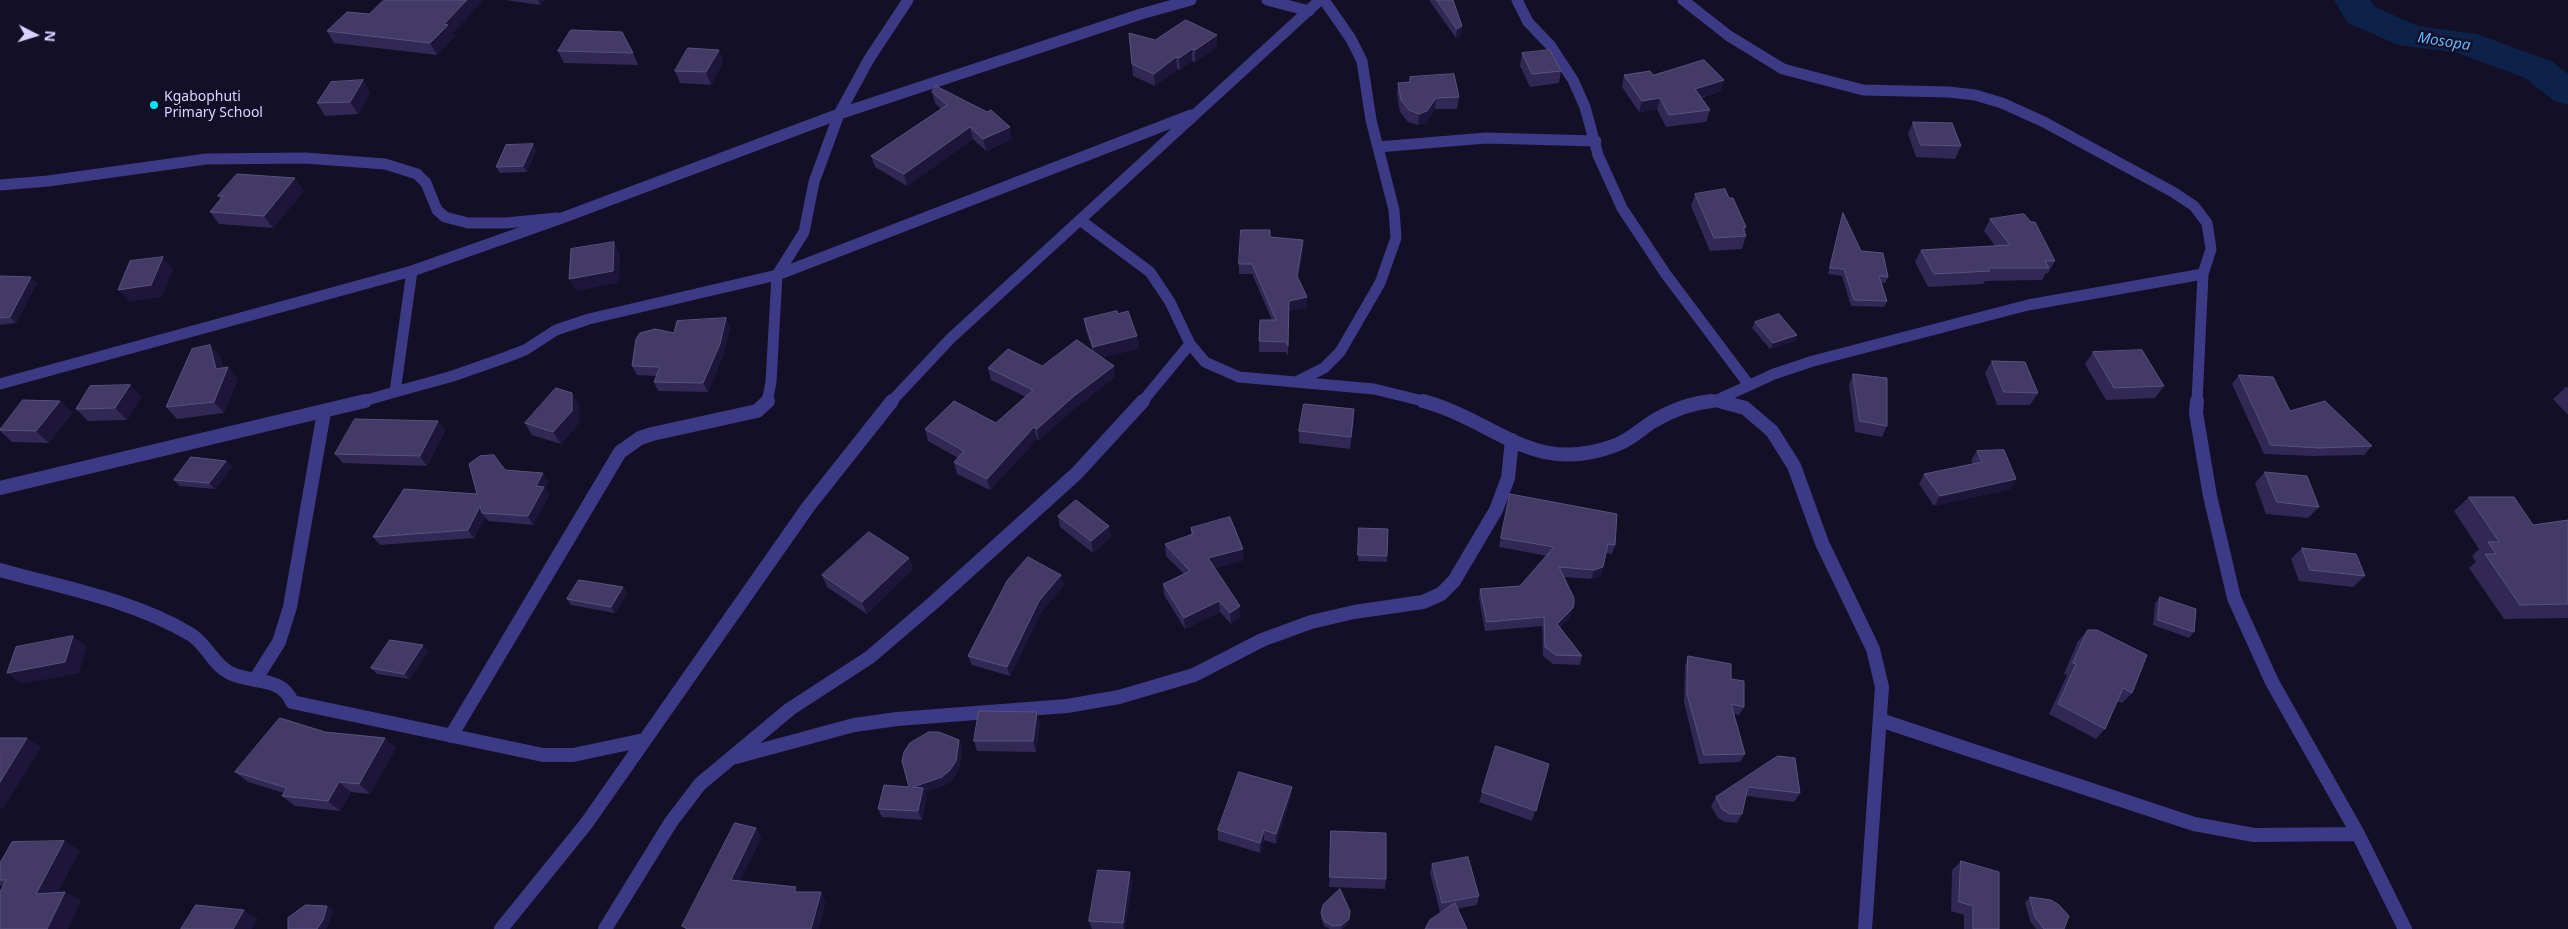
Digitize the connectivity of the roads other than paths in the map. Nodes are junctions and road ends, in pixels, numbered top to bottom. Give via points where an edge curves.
1 (908, 0) edge
2 (1191, 0) edge
3 (1266, 0) edge
4 (1322, 0) edge
5 (1516, 0) edge
6 (1683, 0) edge
7 (1309, 11) junction
8 (1198, 112) junction
9 (839, 114) junction
10 (1596, 141) junction
11 (1378, 147) junction
12 (0, 185) edge
13 (562, 218) junction
14 (1080, 220) junction
15 (412, 270) junction
16 (2203, 274) junction
17 (777, 275) junction
18 (1190, 344) junction
19 (1295, 382) junction
20 (0, 384) edge
21 (1749, 385) junction
22 (396, 392) junction
23 (1717, 400) junction
24 (324, 412) junction
25 (1512, 440) junction
26 (0, 488) edge
27 (0, 570) edge
28 (255, 680) junction
29 (1880, 720) junction
30 (451, 736) junction
31 (644, 740) junction
32 (732, 758) junction
33 (2358, 834) junction
34 (501, 929) edge
35 (605, 929) edge
36 (1865, 929) edge
37 (2405, 929) edge

1 - 9 street
2 - 9 street
3 - 7 street
4 - 7 street
4 - 11 street via 1360,54
5 - 10 street via 1528,22 1550,45 1573,80
6 - 16 street via 1756,55 1783,69 1864,90 1974,95 2002,103 2044,122 2194,206 2207,223 2211,248
7 - 8 street
8 - 14 street
8 - 17 street
9 - 13 street
9 - 17 street via 814,182 804,232
10 - 11 street via 1486,138
10 - 21 street via 1598,155 1622,208 1665,273
11 - 19 street via 1396,227 1392,256 1360,318 1332,362
12 - 13 street via 206,159 305,158 385,164 417,174 426,183 437,210 445,217 468,223
13 - 15 street
14 - 18 street via 1150,272 1170,302
14 - 31 street via 950,339 897,395 808,507
15 - 20 street
15 - 22 street
16 - 21 street via 2028,305 1814,361
16 - 33 street via 2196,413 2210,496 2234,598 2272,682
17 - 22 street via 589,319 556,330 525,350 504,358
17 - 30 street via 768,401 757,412 652,434 620,452
18 - 19 street via 1205,362 1239,377
18 - 32 street via 1119,429 1055,493 870,657 790,710
19 - 25 street via 1374,389 1406,396 1443,406
21 - 23 street
22 - 24 street
23 - 25 street via 1672,411 1624,442 1593,454 1559,456 1532,450
23 - 29 street via 1745,408 1772,431 1794,466 1822,543 1872,649 1882,687
24 - 26 street
24 - 28 street via 290,607 279,642
25 - 32 street via 1508,478 1496,510 1454,581 1441,594 1423,602 1311,622 1262,640 1194,675 1119,697 1067,706 904,718 854,725
27 - 28 street via 144,610 192,635 221,668
28 - 30 street via 279,686 288,692 292,702
29 - 33 street via 2194,824 2254,835
29 - 36 street
30 - 31 street via 551,755 573,755
31 - 34 street via 561,858
32 - 35 street via 700,784 671,822
33 - 37 street

